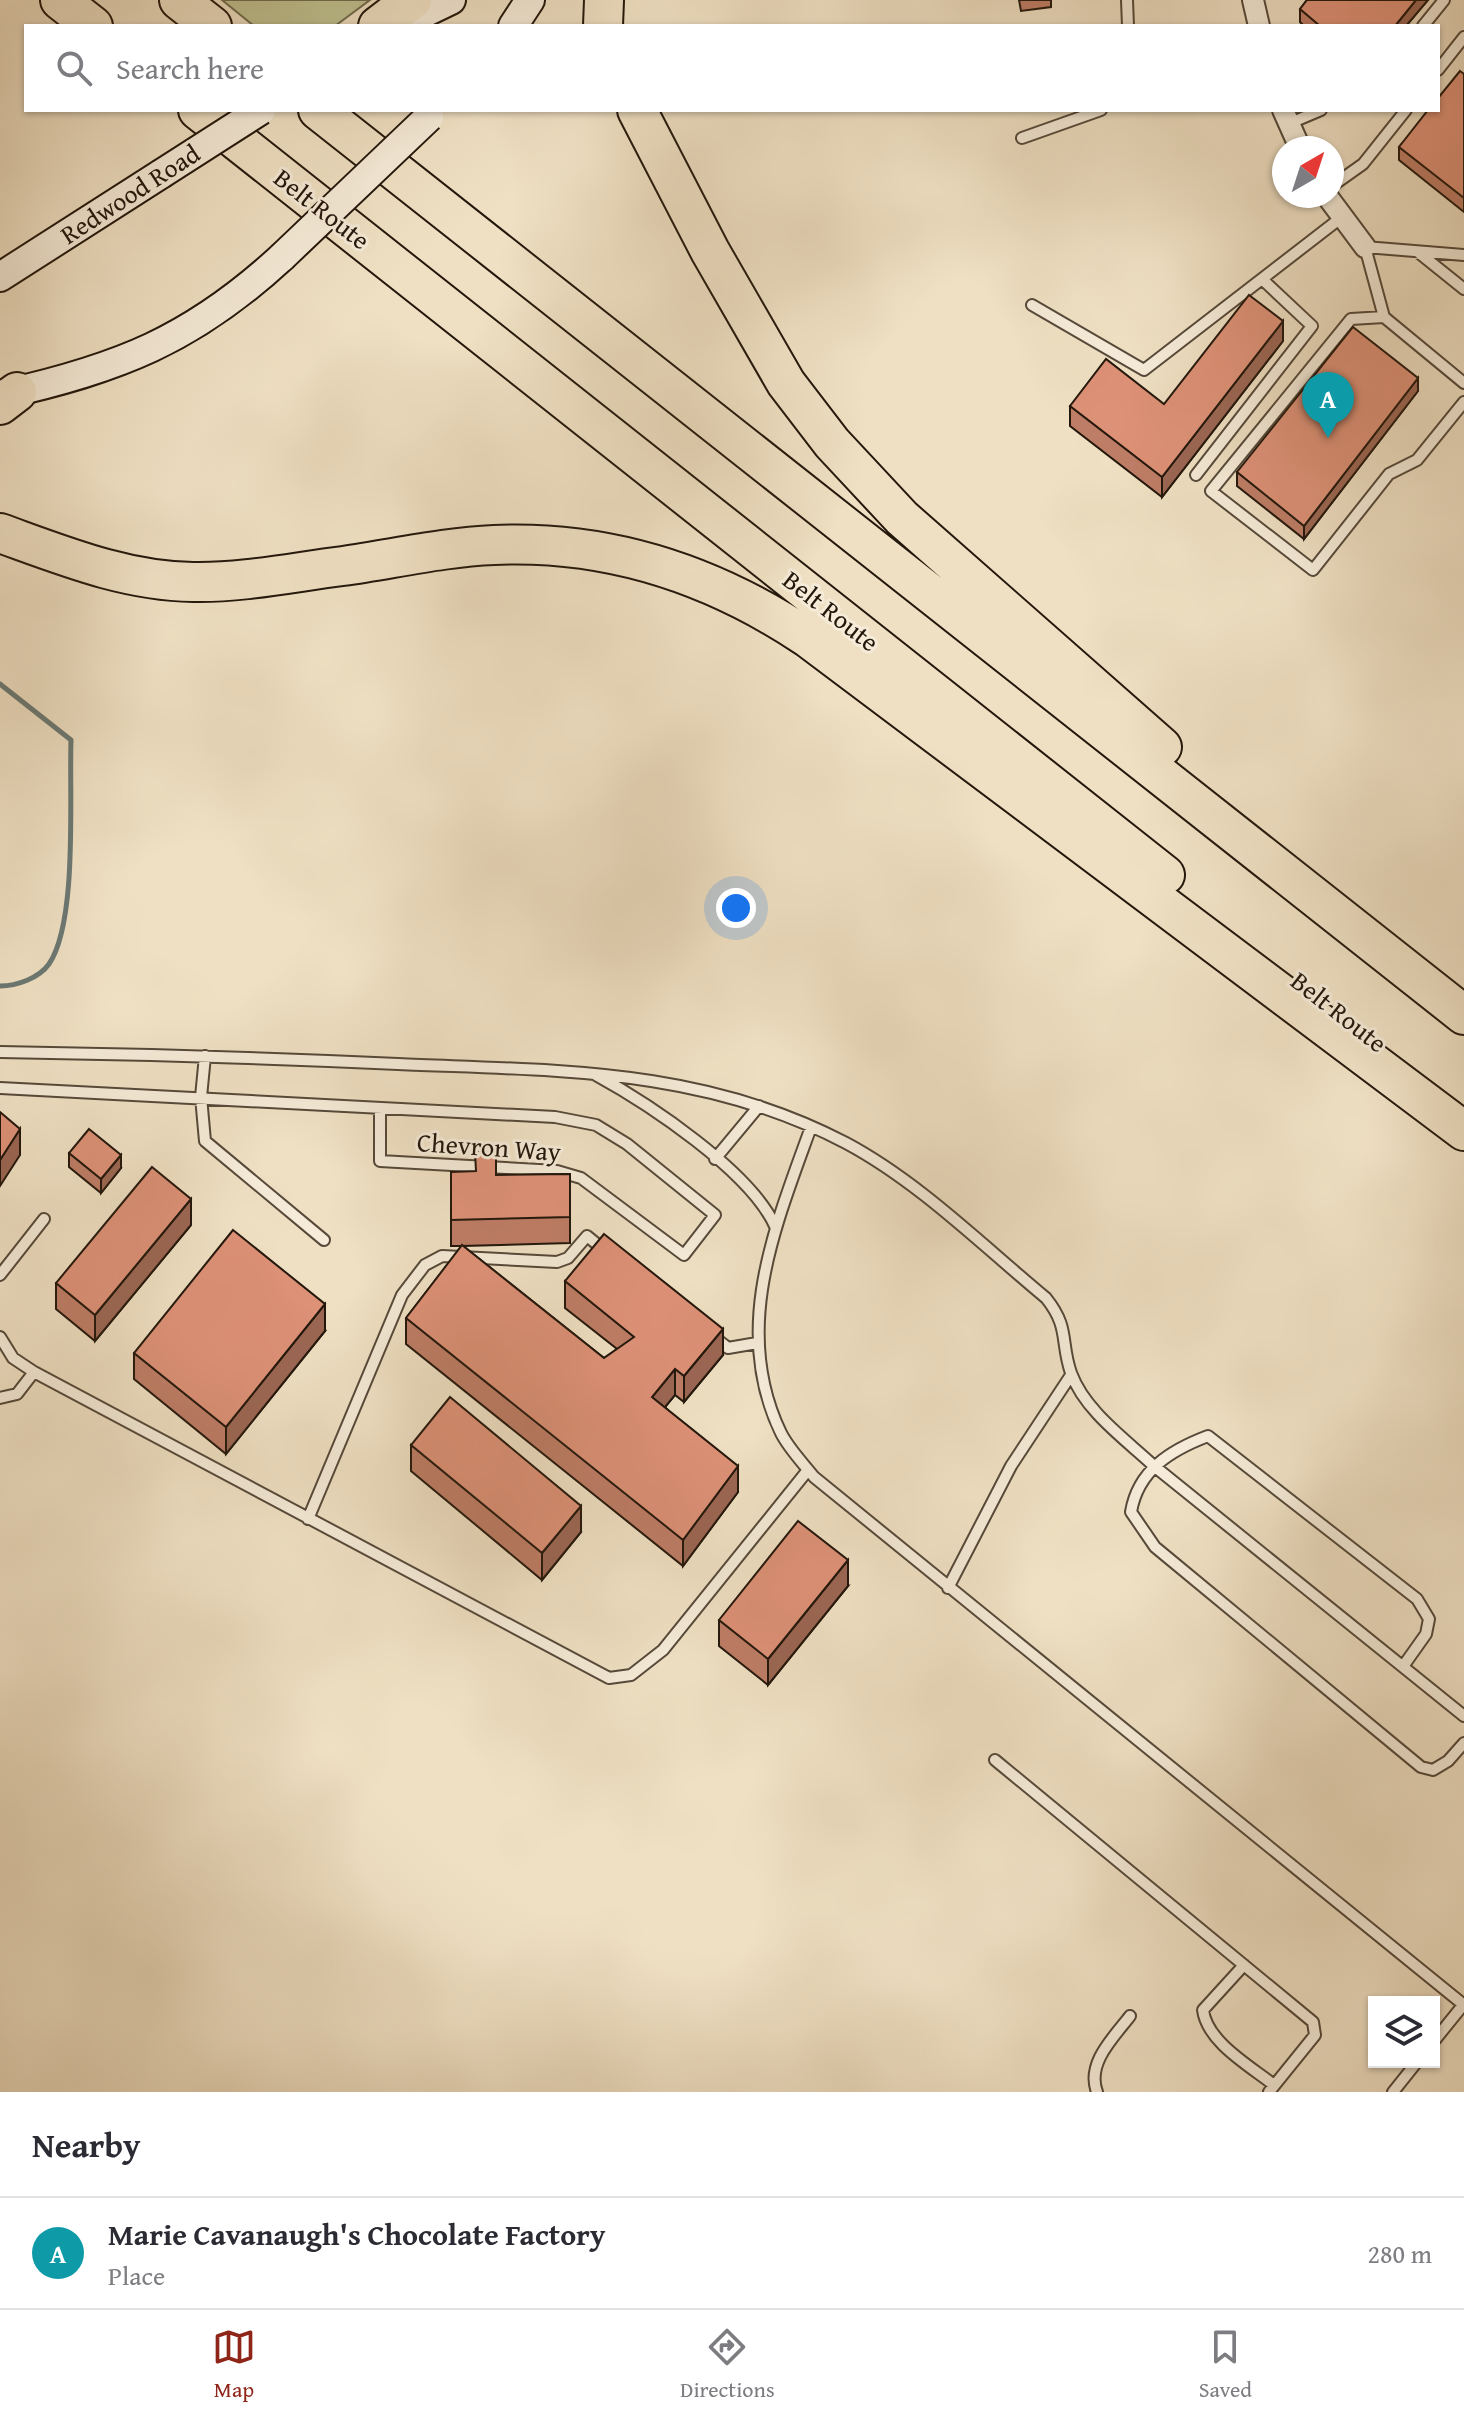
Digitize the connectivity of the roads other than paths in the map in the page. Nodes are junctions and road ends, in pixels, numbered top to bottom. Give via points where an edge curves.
1 (60, 0) edge
2 (179, 0) edge
3 (412, 0) edge
4 (451, 0) edge
5 (530, 0) edge
6 (604, 0) edge
7 (1127, 0) edge
8 (1253, 0) edge
9 (1444, 0) edge
10 (90, 24) edge
11 (209, 24) edge
12 (381, 24) edge
13 (401, 24) edge
14 (514, 24) edge
15 (603, 24) edge
16 (1128, 24) edge
17 (1259, 24) edge
18 (1425, 24) edge
19 (1464, 37) edge
20 (1440, 67) edge
21 (201, 112) edge
22 (258, 112) edge
23 (321, 112) edge
24 (637, 112) edge
25 (1095, 112) edge
26 (1311, 112) edge
27 (1404, 112) edge
28 (433, 113) edge
29 (1286, 117) edge
30 (1295, 136) edge
31 (1022, 138) dead end
32 (1344, 177) edge
33 (1336, 208) edge
34 (1342, 217) junction
35 (1365, 247) junction
36 (1416, 251) junction
37 (1464, 255) edge
38 (0, 277) edge
39 (1262, 279) junction
40 (1464, 289) edge
41 (1032, 305) dead end
42 (1384, 317) junction
43 (1464, 383) edge
44 (6, 398) edge
45 (1464, 402) edge
46 (1196, 475) dead end
47 (8, 534) edge
48 (1393, 960) junction
49 (1464, 1015) edge
50 (0, 1052) edge
51 (205, 1056) junction
52 (590, 1072) junction
53 (0, 1088) edge
54 (201, 1097) junction
55 (759, 1106) junction
56 (380, 1109) junction
57 (1464, 1111) edge
58 (811, 1127) junction
59 (1464, 1131) edge
60 (715, 1159) junction
61 (44, 1219) dead end
62 (775, 1226) junction
63 (324, 1240) dead end
64 (610, 1255) edge
65 (0, 1275) edge
66 (705, 1329) edge
67 (0, 1337) edge
68 (757, 1343) junction
69 (0, 1353) edge
70 (13, 1358) junction
71 (34, 1372) junction
72 (1071, 1375) junction
73 (0, 1398) edge
74 (1154, 1466) junction
75 (808, 1470) junction
76 (308, 1519) junction
77 (948, 1588) junction
78 (1404, 1665) junction
79 (1464, 1716) edge
80 (1464, 1743) edge
81 (995, 1760) dead end
82 (1244, 1965) junction
83 (1464, 2005) edge
84 (1130, 2016) dead end
85 (1440, 2034) edge
86 (1412, 2068) edge
87 (1271, 2089) edge
88 (1097, 2092) edge
89 (1393, 2092) edge

1 - 10 highway
2 - 11 highway
3 - 12 highway
4 - 13 main road
5 - 14 main road
6 - 15 highway
7 - 16 lane
8 - 17 street
9 - 18 lane
19 - 20 lane
21 - 57 highway, Belt Route
22 - 38 main road, Redwood Road, bridge
23 - 48 highway
24 - 48 highway via 786,383 858,472 902,518 1331,896
25 - 31 lane
26 - 29 lane
27 - 32 lane via 1363,164
28 - 44 main road, bridge via 282,257 211,316 159,346 99,371
29 - 30 street
33 - 34 street
34 - 35 street
34 - 39 lane
35 - 36 lane
35 - 42 lane
36 - 37 lane
36 - 40 lane
39 - 41 lane via 1144,370
39 - 46 lane via 1312,326
42 - 43 lane
42 - 45 lane via 1351,319 1211,491 1313,570 1389,474 1417,460
47 - 59 highway via 123,575 193,582 493,545 572,548 639,559 700,578 760,606 808,638
48 - 49 highway
50 - 51 lane
51 - 52 lane
51 - 54 lane
52 - 55 lane via 656,1079
52 - 60 lane via 649,1108
53 - 54 lane, Chevron Way
54 - 56 lane, Chevron Way
54 - 63 lane via 205,1141
55 - 58 lane
55 - 60 lane
56 - 56 lane, Chevron Way via 555,1117 596,1125 715,1215 684,1255 581,1178 557,1171 380,1161
58 - 62 lane
58 - 72 lane via 889,1168 1046,1298 1065,1332
60 - 62 lane via 752,1189
61 - 65 lane
62 - 68 lane via 760,1292
64 - 76 lane via 587,1236 568,1258 557,1262 442,1256 425,1265 402,1295
66 - 68 lane via 728,1348
67 - 70 lane
68 - 75 lane via 767,1399 783,1436
69 - 70 lane
70 - 71 lane
71 - 73 lane via 17,1394
71 - 76 lane
72 - 74 lane via 1086,1400
72 - 77 lane via 1011,1466
74 - 78 lane
74 - 78 lane via 1180,1446 1208,1436 1417,1599 1429,1619 1426,1634
74 - 80 lane via 1134,1489 1131,1512 1155,1547 1421,1767 1433,1770
75 - 76 lane via 663,1650 631,1675 609,1678
75 - 77 lane
77 - 83 lane
78 - 79 lane
81 - 82 lane
82 - 87 lane via 1203,2010 1205,2024
82 - 87 lane via 1313,2022 1315,2035
83 - 85 lane
84 - 88 lane via 1101,2054 1092,2080
86 - 89 lane

